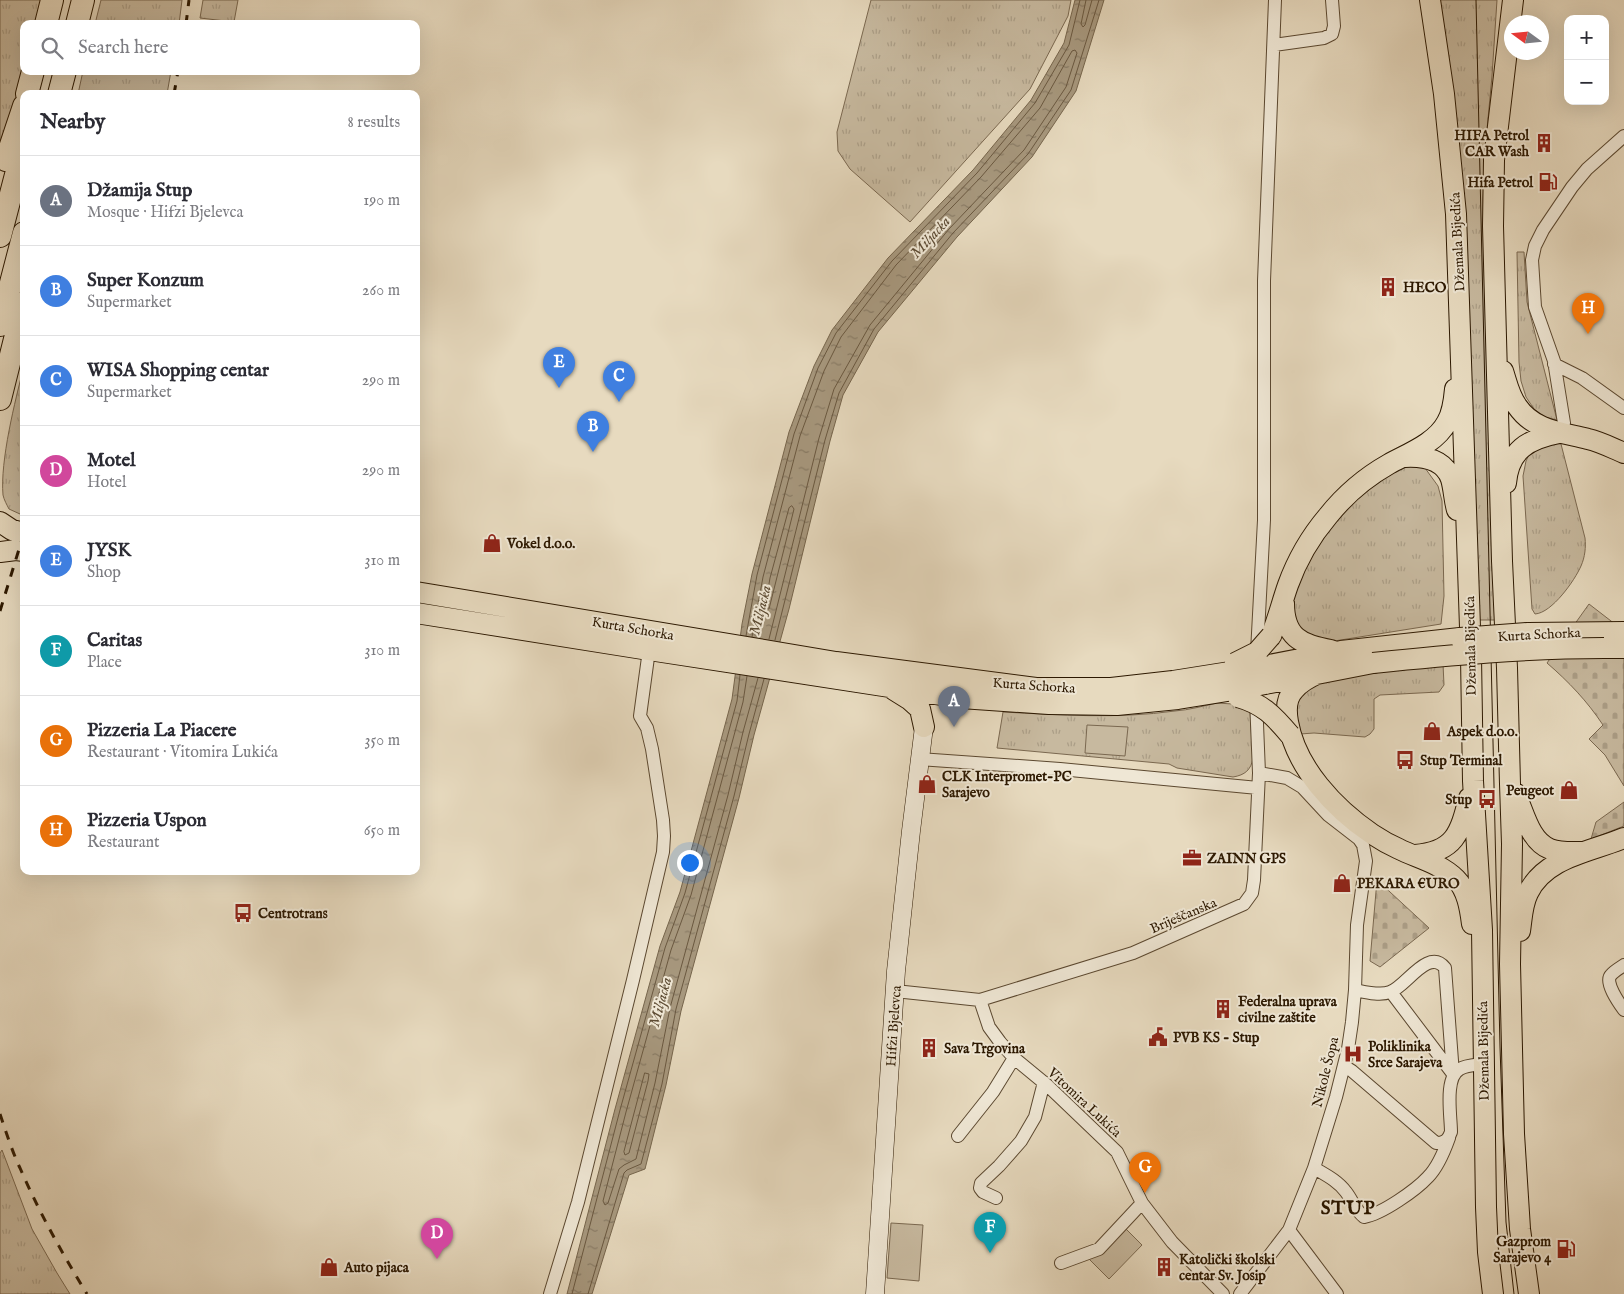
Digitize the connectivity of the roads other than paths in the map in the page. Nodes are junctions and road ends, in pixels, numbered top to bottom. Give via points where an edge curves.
1 (52, 0) edge
2 (60, 0) edge
3 (83, 0) edge
4 (90, 0) edge
5 (1275, 0) edge
6 (1332, 0) edge
7 (1430, 0) edge
8 (1513, 0) edge
9 (47, 20) edge
10 (55, 20) edge
11 (78, 20) edge
12 (85, 20) edge
13 (1274, 45) junction
14 (32, 75) edge
15 (41, 75) edge
16 (64, 75) edge
17 (71, 75) edge
18 (28, 90) edge
19 (38, 90) edge
20 (60, 90) edge
21 (68, 90) edge
22 (20, 118) edge
23 (1624, 136) edge
24 (20, 159) edge
25 (0, 176) edge
26 (0, 236) edge
27 (20, 248) edge
28 (20, 319) edge
29 (0, 325) edge
30 (1496, 355) junction
31 (1554, 364) junction
32 (1462, 366) junction
33 (0, 399) edge
34 (1624, 408) edge
35 (1561, 428) junction
36 (1624, 453) edge
37 (1405, 457) junction
38 (0, 522) edge
39 (1467, 526) junction
40 (20, 532) edge
41 (1501, 540) junction
42 (20, 550) edge
43 (0, 552) edge
44 (420, 593) edge
45 (1284, 601) junction
46 (420, 614) edge
47 (1624, 632) edge
48 (1624, 648) edge
49 (649, 650) junction
50 (1341, 651) junction
51 (718, 652) junction
52 (1371, 655) junction
53 (780, 662) junction
54 (1319, 672) junction
55 (1265, 675) junction
56 (1230, 681) junction
57 (890, 688) junction
58 (961, 698) junction
59 (1288, 726) junction
60 (924, 727) junction
61 (919, 759) junction
62 (1259, 773) junction
63 (1473, 781) junction
64 (1510, 784) junction
65 (1258, 788) junction
66 (1624, 838) edge
67 (1582, 852) junction
68 (1415, 855) junction
69 (1510, 964) junction
70 (1624, 965) edge
71 (1482, 975) junction
72 (1355, 990) junction
73 (895, 991) junction
74 (1391, 992) junction
75 (980, 1000) junction
76 (1624, 1010) edge
77 (1014, 1058) junction
78 (1483, 1064) junction
79 (1344, 1066) junction
80 (1453, 1074) junction
81 (1044, 1082) junction
82 (958, 1136) dead end
83 (1449, 1138) junction
84 (1314, 1168) junction
85 (996, 1198) dead end
86 (1142, 1203) junction
87 (1289, 1230) junction
88 (1061, 1263) dead end
89 (550, 1294) edge
90 (875, 1294) edge
91 (1223, 1294) edge
92 (1240, 1294) edge
93 (1337, 1294) edge
94 (1493, 1294) edge
95 (1529, 1294) edge

1 - 9 highway
2 - 10 highway
3 - 11 highway
4 - 12 highway
5 - 13 street
6 - 13 street via 1332,34
7 - 32 main road, Džemala Bijedića via 1453,174
8 - 30 main road, Džemala Bijedića via 1494,160
13 - 62 street, Briješčanska via 1264,281 1264,520 1256,673
14 - 18 highway
15 - 19 highway
16 - 20 highway
17 - 21 highway
22 - 25 highway
23 - 31 street via 1586,169 1535,246 1532,260 1534,307
24 - 26 highway
27 - 29 highway
28 - 33 highway
30 - 35 main road via 1517,407 1541,427
30 - 41 main road, Džemala Bijedića
31 - 34 street via 1582,378
31 - 35 street
32 - 37 main road via 1447,423 1430,440
32 - 39 main road, Džemala Bijedića
35 - 36 main road
35 - 41 main road via 1532,440 1514,457 1507,470
37 - 39 main road via 1425,458 1447,470 1457,512
37 - 45 main road via 1372,476 1329,514 1304,551
38 - 40 main road
39 - 63 main road, Džemala Bijedića
41 - 64 main road, Džemala Bijedića
42 - 43 main road
44 - 51 main road, Kurta Schorka
45 - 50 main road via 1285,622 1296,638 1314,647
45 - 56 main road, bridge via 1271,636
46 - 49 main road, Kurta Schorka
47 - 52 main road, Kurta Schorka, bridge via 1528,633
48 - 52 main road, Kurta Schorka, bridge
49 - 51 main road, Kurta Schorka
49 - 89 street via 640,716 652,749 663,820 663,852 578,1202
50 - 52 main road, Kurta Schorka
50 - 55 main road, Kurta Schorka
51 - 53 main road, Kurta Schorka
52 - 54 main road, Kurta Schorka
53 - 56 main road, Kurta Schorka via 836,662 1036,688 1112,688
53 - 57 main road, Kurta Schorka
54 - 55 main road, Kurta Schorka
54 - 59 main road via 1304,681 1289,698
55 - 56 main road, Kurta Schorka, bridge
56 - 58 main road, Kurta Schorka via 1178,699 1117,705
56 - 59 main road, bridge
57 - 58 main road, Kurta Schorka
57 - 60 main road via 920,710
58 - 60 main road via 939,703
59 - 68 main road via 1311,775 1339,807 1372,834 1399,850
60 - 61 main road, Hifzi Bjelevca
61 - 65 street
61 - 73 main road, Hifzi Bjelevca
62 - 65 street, Briješčanska
62 - 72 street, Nikole Šopa via 1295,782 1363,845 1366,861 1357,925
63 - 68 main road via 1460,828 1454,838 1438,851
63 - 71 main road, Džemala Bijedića via 1481,894
64 - 67 main road via 1530,828 1542,844 1549,849
64 - 69 main road, Džemala Bijedića
65 - 75 street, Briješčanska via 1254,880 1252,893 1244,904 1133,953
66 - 67 main road
67 - 69 main road via 1544,872 1534,881 1523,907 1519,938
68 - 71 main road via 1450,874 1465,891
69 - 95 main road, Džemala Bijedića via 1516,1192
70 - 76 street via 1608,979
71 - 78 main road, Džemala Bijedića
72 - 74 street
72 - 79 street, Nikole Šopa
73 - 75 street
73 - 90 main road, Hifzi Bjelevca
74 - 80 street
74 - 80 street via 1427,963 1436,961 1445,968
75 - 77 street, Vitomira Lukića via 989,1027
77 - 81 street, Vitomira Lukića
77 - 82 street via 993,1092
78 - 80 street via 1465,1066
78 - 94 main road, Džemala Bijedića via 1486,1208
79 - 83 street via 1436,1143 1443,1143
79 - 84 street, Nikole Šopa
80 - 83 street
81 - 85 street via 1035,1117 1021,1141 981,1183 983,1192
81 - 86 street, Vitomira Lukića via 1117,1152
83 - 84 street via 1429,1176 1372,1216 1364,1217 1357,1212 1347,1192
84 - 87 street, Nikole Šopa
86 - 88 street via 1099,1248
86 - 91 street, Vitomira Lukića via 1172,1242
87 - 92 street, Nikole Šopa
87 - 93 street

